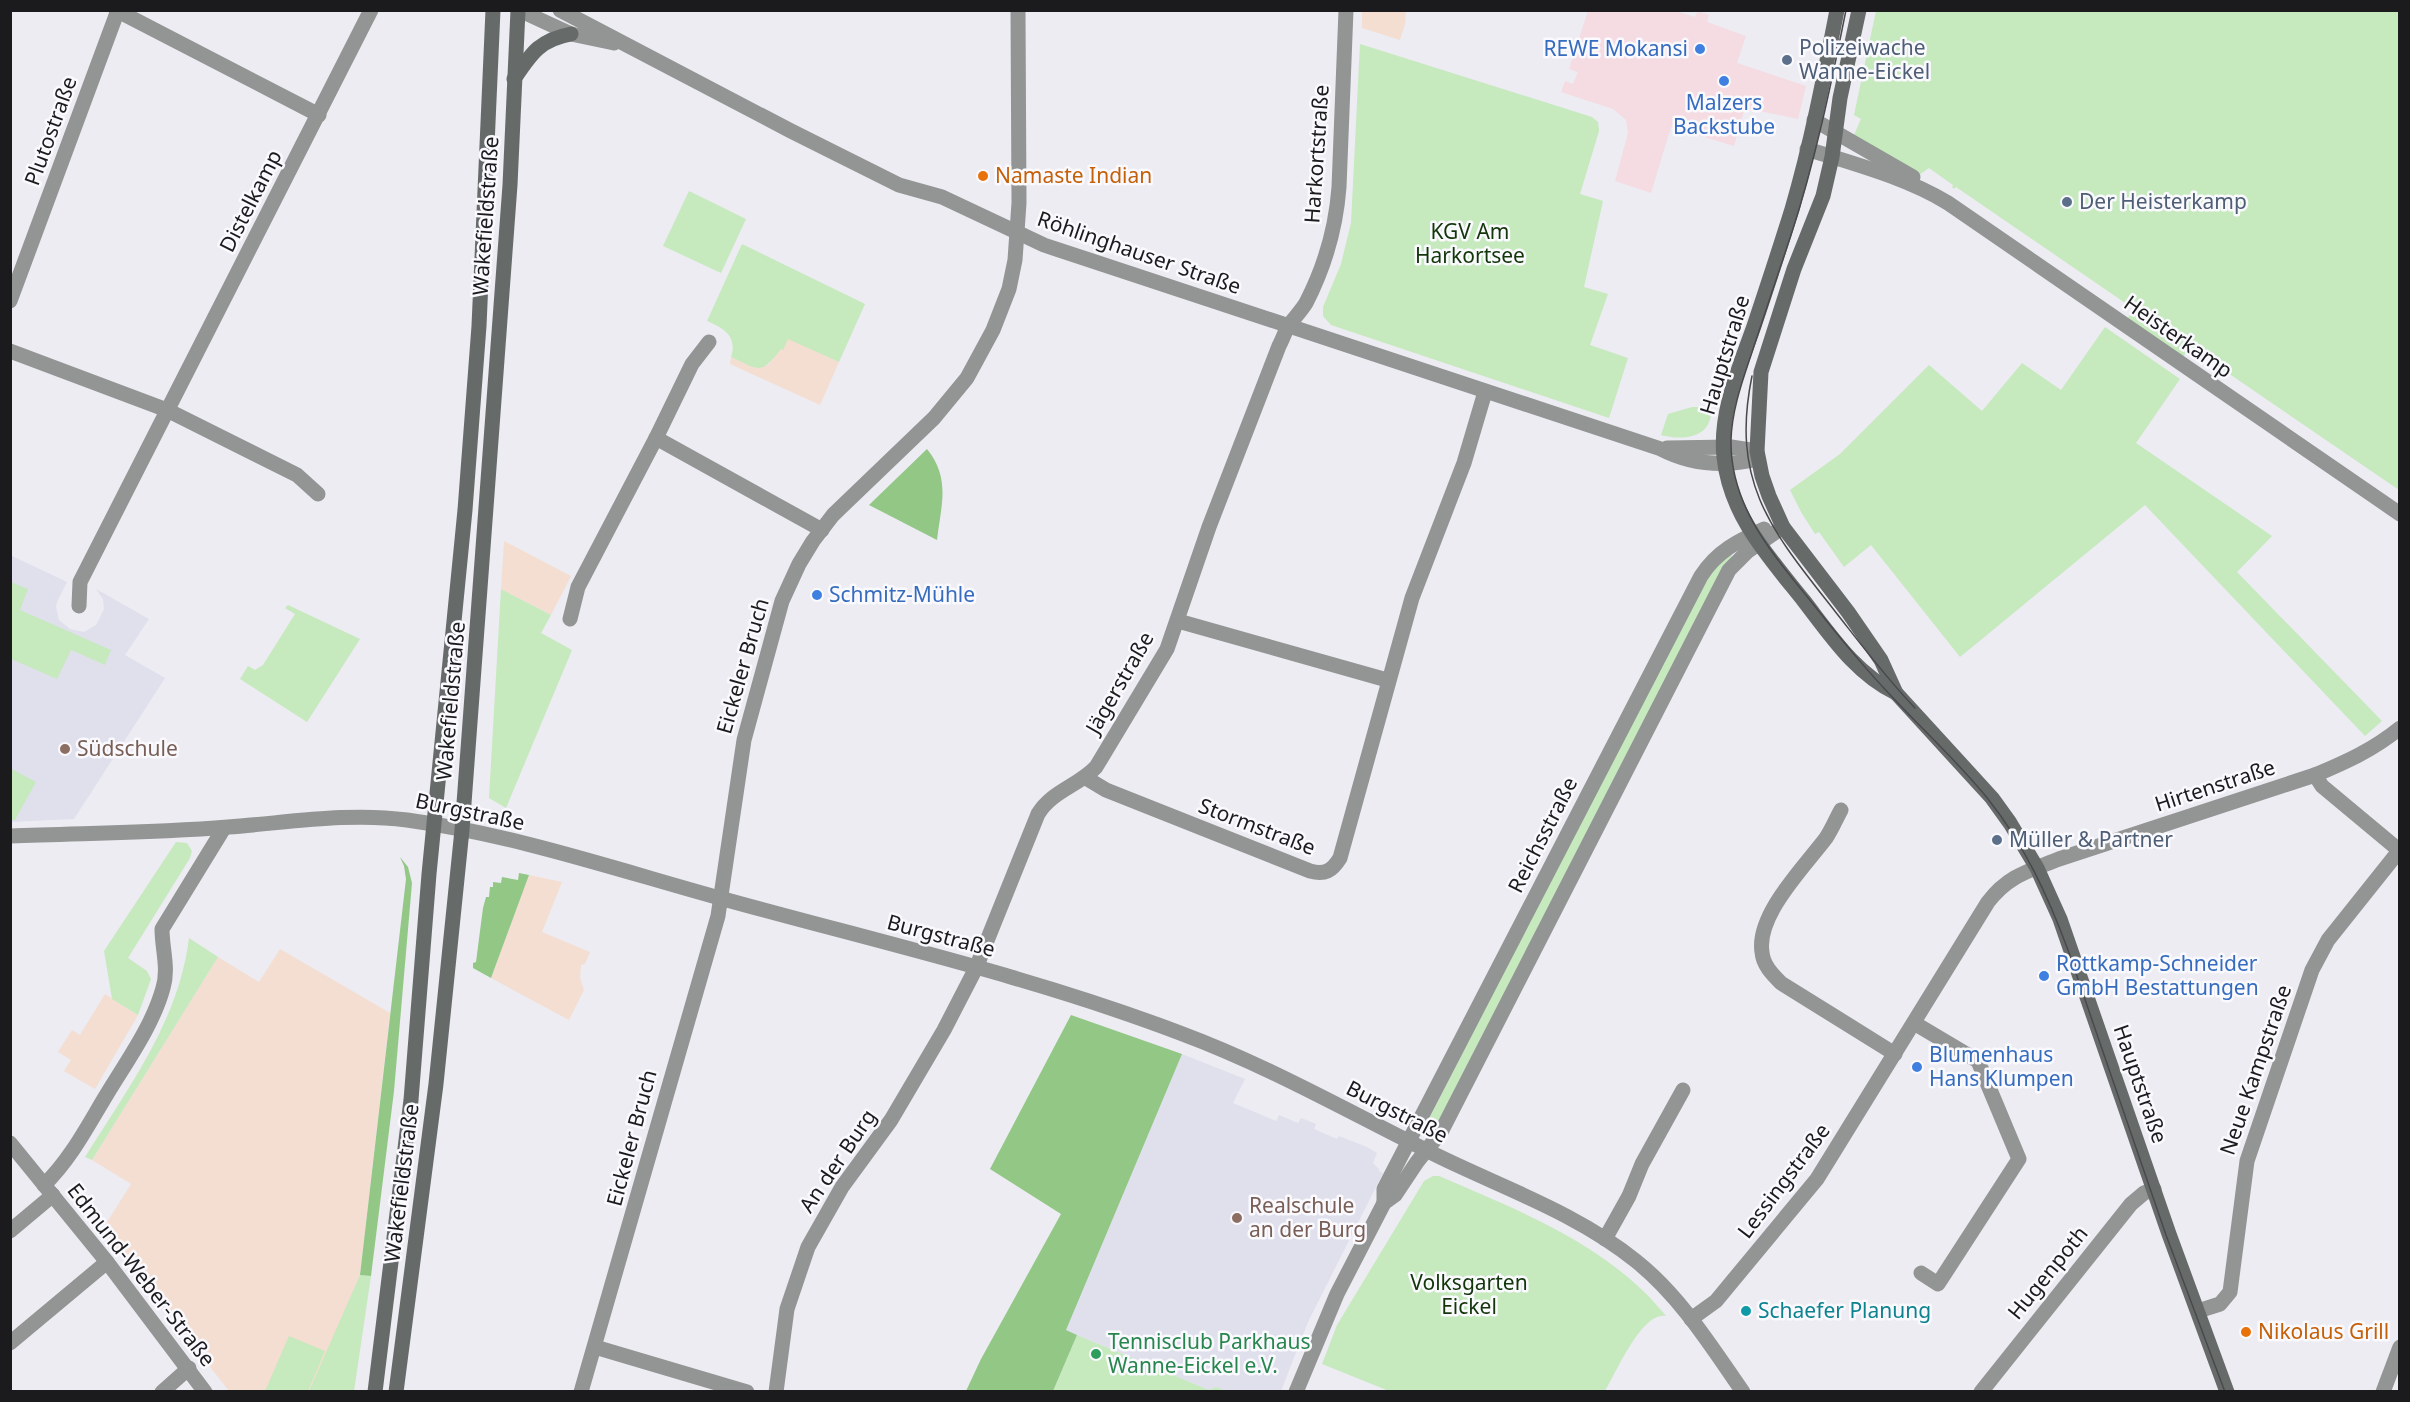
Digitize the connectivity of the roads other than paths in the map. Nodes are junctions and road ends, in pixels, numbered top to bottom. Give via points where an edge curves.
1 (372, 10) edge
2 (493, 10) edge
3 (518, 10) edge
4 (560, 10) edge
5 (1018, 10) edge
6 (1346, 10) edge
7 (1837, 10) edge
8 (1859, 10) edge
9 (117, 11) edge
10 (571, 34) junction
11 (626, 46) junction
12 (514, 79) junction
13 (319, 115) junction
14 (1814, 120) junction
15 (1836, 132) junction
16 (1807, 149) junction
17 (1832, 157) junction
18 (1934, 194) junction
19 (1018, 234) junction
20 (10, 301) edge
21 (1289, 325) junction
22 (709, 342) dead end
23 (10, 351) edge
24 (1485, 392) junction
25 (167, 410) junction
26 (656, 438) junction
27 (1723, 447) junction
28 (1661, 449) junction
29 (1758, 455) junction
30 (1725, 464) junction
31 (318, 494) dead end
32 (2400, 514) edge
33 (1782, 524) junction
34 (822, 530) junction
35 (1755, 539) junction
36 (79, 606) dead end
37 (570, 619) dead end
38 (1178, 621) junction
39 (1387, 680) junction
40 (1896, 693) junction
41 (2400, 728) edge
42 (2315, 775) junction
43 (1086, 778) junction
44 (1841, 810) dead end
45 (434, 825) junction
46 (224, 828) junction
47 (462, 830) junction
48 (10, 836) edge
49 (2399, 851) edge
50 (2037, 868) junction
51 (720, 898) junction
52 (976, 968) junction
53 (1914, 1023) junction
54 (1895, 1054) junction
55 (1683, 1090) dead end
56 (1409, 1141) junction
57 (10, 1143) edge
58 (1427, 1151) junction
59 (2154, 1189) junction
60 (49, 1190) junction
61 (1384, 1203) junction
62 (10, 1231) edge
63 (1605, 1239) junction
64 (107, 1262) junction
65 (1921, 1273) dead end
66 (2198, 1311) junction
67 (1692, 1319) junction
68 (10, 1342) edge
69 (595, 1347) junction
70 (2400, 1347) edge
71 (189, 1368) junction
72 (162, 1392) edge
73 (205, 1392) edge
74 (375, 1392) edge
75 (396, 1392) edge
76 (581, 1392) edge
77 (747, 1392) edge
78 (776, 1392) edge
79 (1296, 1392) edge
80 (1743, 1392) edge
81 (1981, 1392) edge
82 (2228, 1392) edge
83 (2383, 1392) edge

1 - 13 street, Distelkamp
2 - 45 main road, Wakefieldstraße via 479,326
3 - 10 street, Röhlinghauser Straße
3 - 12 main road, Wakefieldstraße
4 - 11 street, Röhlinghauser Straße
5 - 19 street, Eickeler Bruch
6 - 21 street, Harkortstraße via 1337,213 1325,259 1307,300
7 - 14 main road, Hauptstraße
8 - 15 main road, Hauptstraße
9 - 13 street
9 - 20 street, Plutostraße
10 - 11 street, Röhlinghauser Straße
10 - 12 main road via 538,47
11 - 19 street, Röhlinghauser Straße via 899,185 942,198
12 - 47 main road, Wakefieldstraße
13 - 25 street, Distelkamp
14 - 15 street, Heisterkamp
14 - 16 main road, Hauptstraße
15 - 17 main road, Hauptstraße
15 - 18 street, Heisterkamp via 1908,174
16 - 17 street, Heisterkamp
16 - 27 main road, Hauptstraße via 1732,393
17 - 18 street, Heisterkamp
17 - 29 main road, Hauptstraße via 1820,205 1764,361
18 - 32 street, Heisterkamp
19 - 21 street, Röhlinghauser Straße
19 - 34 street, Eickeler Bruch via 1014,270 1002,309 967,378 934,418
21 - 24 street, Röhlinghauser Straße
21 - 38 street, Jägerstraße via 1209,527
22 - 26 street via 692,364
23 - 25 street
24 - 28 street, Röhlinghauser Straße
24 - 39 street, Stormstraße
25 - 31 street via 297,475
25 - 36 street, Distelkamp via 80,582
26 - 34 street
26 - 37 street via 578,587
27 - 28 street, Röhlinghauser Straße
27 - 29 street, Röhlinghauser Straße
27 - 30 main road, Hauptstraße
28 - 30 street, Röhlinghauser Straße via 1701,463
29 - 30 street, Röhlinghauser Straße
29 - 33 main road, Hauptstraße via 1769,496
30 - 35 main road, Hauptstraße via 1738,510
33 - 35 street, Reichsstraße
33 - 40 main road, Hauptstraße via 1874,650
34 - 51 street, Eickeler Bruch via 791,581 753,701
35 - 40 main road, Hauptstraße via 1841,648 1867,676
35 - 56 street, Reichsstraße via 1725,548 1701,576
35 - 58 street, Reichsstraße via 1729,570 1442,1132
38 - 39 street
38 - 43 street, Jägerstraße via 1161,661
39 - 43 street, Stormstraße via 1340,858 1325,873 1310,871 1106,790
40 - 50 main road, Hauptstraße via 1992,798
41 - 42 street, Hirtenstraße via 2356,758
42 - 49 street via 2322,786
42 - 50 street, Hirtenstraße
43 - 52 street, Jägerstraße via 1051,798 1038,814
44 - 54 street via 1826,837 1778,901 1761,951 1767,967 1781,983
45 - 46 street, Burgstraße via 399,819 349,818
45 - 47 street, Burgstraße
45 - 74 main road, Wakefieldstraße via 411,1100
46 - 48 street, Burgstraße
46 - 60 street, Edmund-Weber-Straße via 162,929 167,969 151,1017
47 - 51 street, Burgstraße via 592,861
47 - 75 main road, Wakefieldstraße via 436,1084
49 - 66 street, Neue Kampstraße via 2328,940 2312,970 2247,1161 2229,1292 2220,1304
50 - 53 street, Lessingstraße via 2017,875 1997,891
50 - 59 main road, Hauptstraße via 2060,919
51 - 52 street, Burgstraße
51 - 69 street, Eickeler Bruch
52 - 56 street, Burgstraße via 1091,1001 1183,1034
52 - 78 street, An der Burg via 891,1120 842,1187 808,1247 787,1309
53 - 54 street, Lessingstraße
53 - 65 street via 1978,1061 2019,1160 1938,1284
54 - 67 street, Lessingstraße via 1817,1179 1716,1301
55 - 63 street
56 - 58 street, Burgstraße
56 - 61 street, Reichsstraße via 1384,1189
57 - 60 street, Edmund-Weber-Straße
58 - 61 street, Reichsstraße via 1395,1195
58 - 63 street, Burgstraße
59 - 66 main road, Hauptstraße
59 - 81 street, Hugenpoth via 2131,1203
60 - 62 street
60 - 64 street, Edmund-Weber-Straße
61 - 79 street, Reichsstraße via 1337,1294
63 - 67 street, Burgstraße via 1653,1276
64 - 68 street
64 - 71 street, Edmund-Weber-Straße
66 - 82 main road, Hauptstraße
67 - 80 street, Burgstraße
69 - 76 street, Eickeler Bruch
69 - 77 street
70 - 83 street
71 - 72 street
71 - 73 street, Edmund-Weber-Straße

